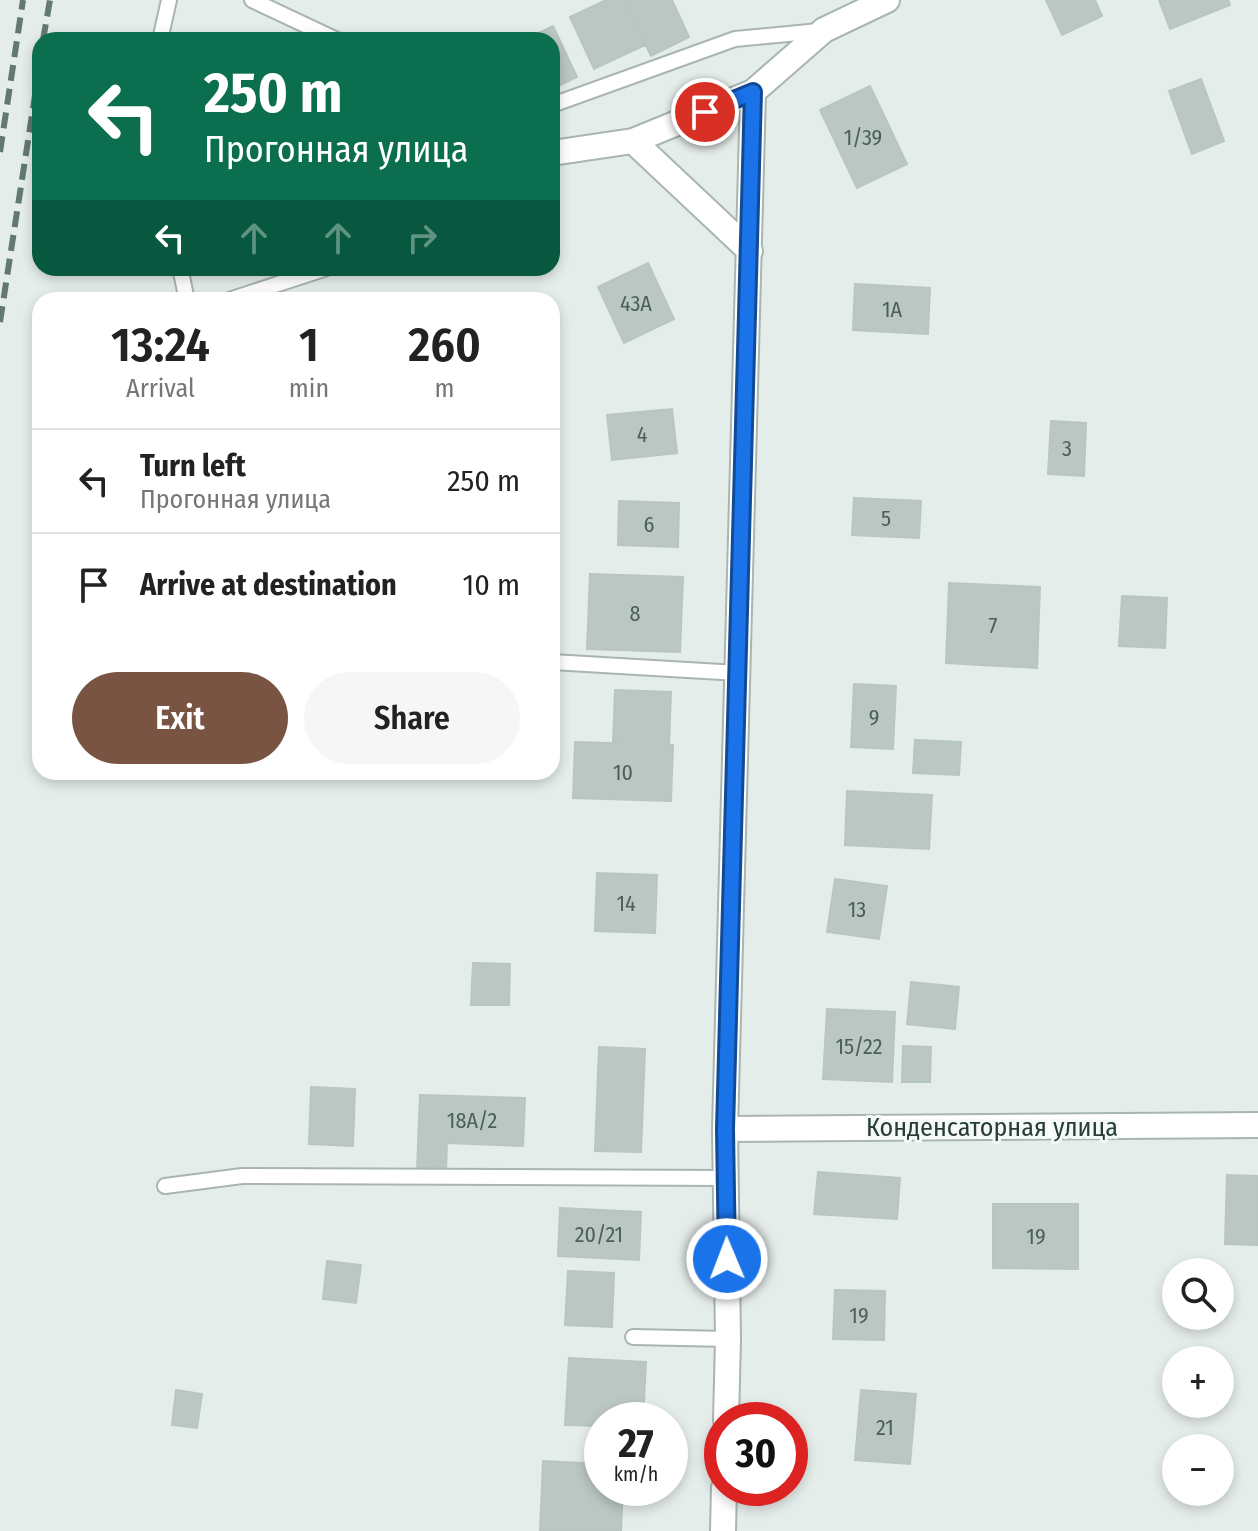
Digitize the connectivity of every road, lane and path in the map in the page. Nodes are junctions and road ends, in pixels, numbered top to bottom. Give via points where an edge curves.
1 (169, 0) edge
2 (252, 0) edge
3 (887, 0) edge
4 (824, 30) junction
5 (162, 32) edge
6 (320, 32) edge
7 (753, 92) junction
8 (560, 102) edge
9 (633, 141) junction
10 (560, 152) edge
11 (750, 251) junction
12 (302, 276) edge
13 (254, 292) edge
14 (560, 662) edge
15 (738, 673) junction
16 (1258, 1125) edge
17 (725, 1129) junction
18 (726, 1178) junction
19 (165, 1186) dead end
20 (633, 1337) dead end
21 (728, 1339) junction
22 (726, 1402) edge
23 (724, 1506) edge
24 (723, 1531) edge

1 - 5 lane
2 - 6 lane
3 - 4 street
4 - 7 street
4 - 8 lane via 735,39
7 - 9 street
7 - 11 street
9 - 10 street
9 - 11 street
11 - 15 street
12 - 13 lane
14 - 15 lane
15 - 17 street
16 - 17 street, Конденсаторная улица
17 - 18 street
18 - 19 lane via 242,1176
18 - 21 street
20 - 21 lane
21 - 22 street
23 - 24 street

